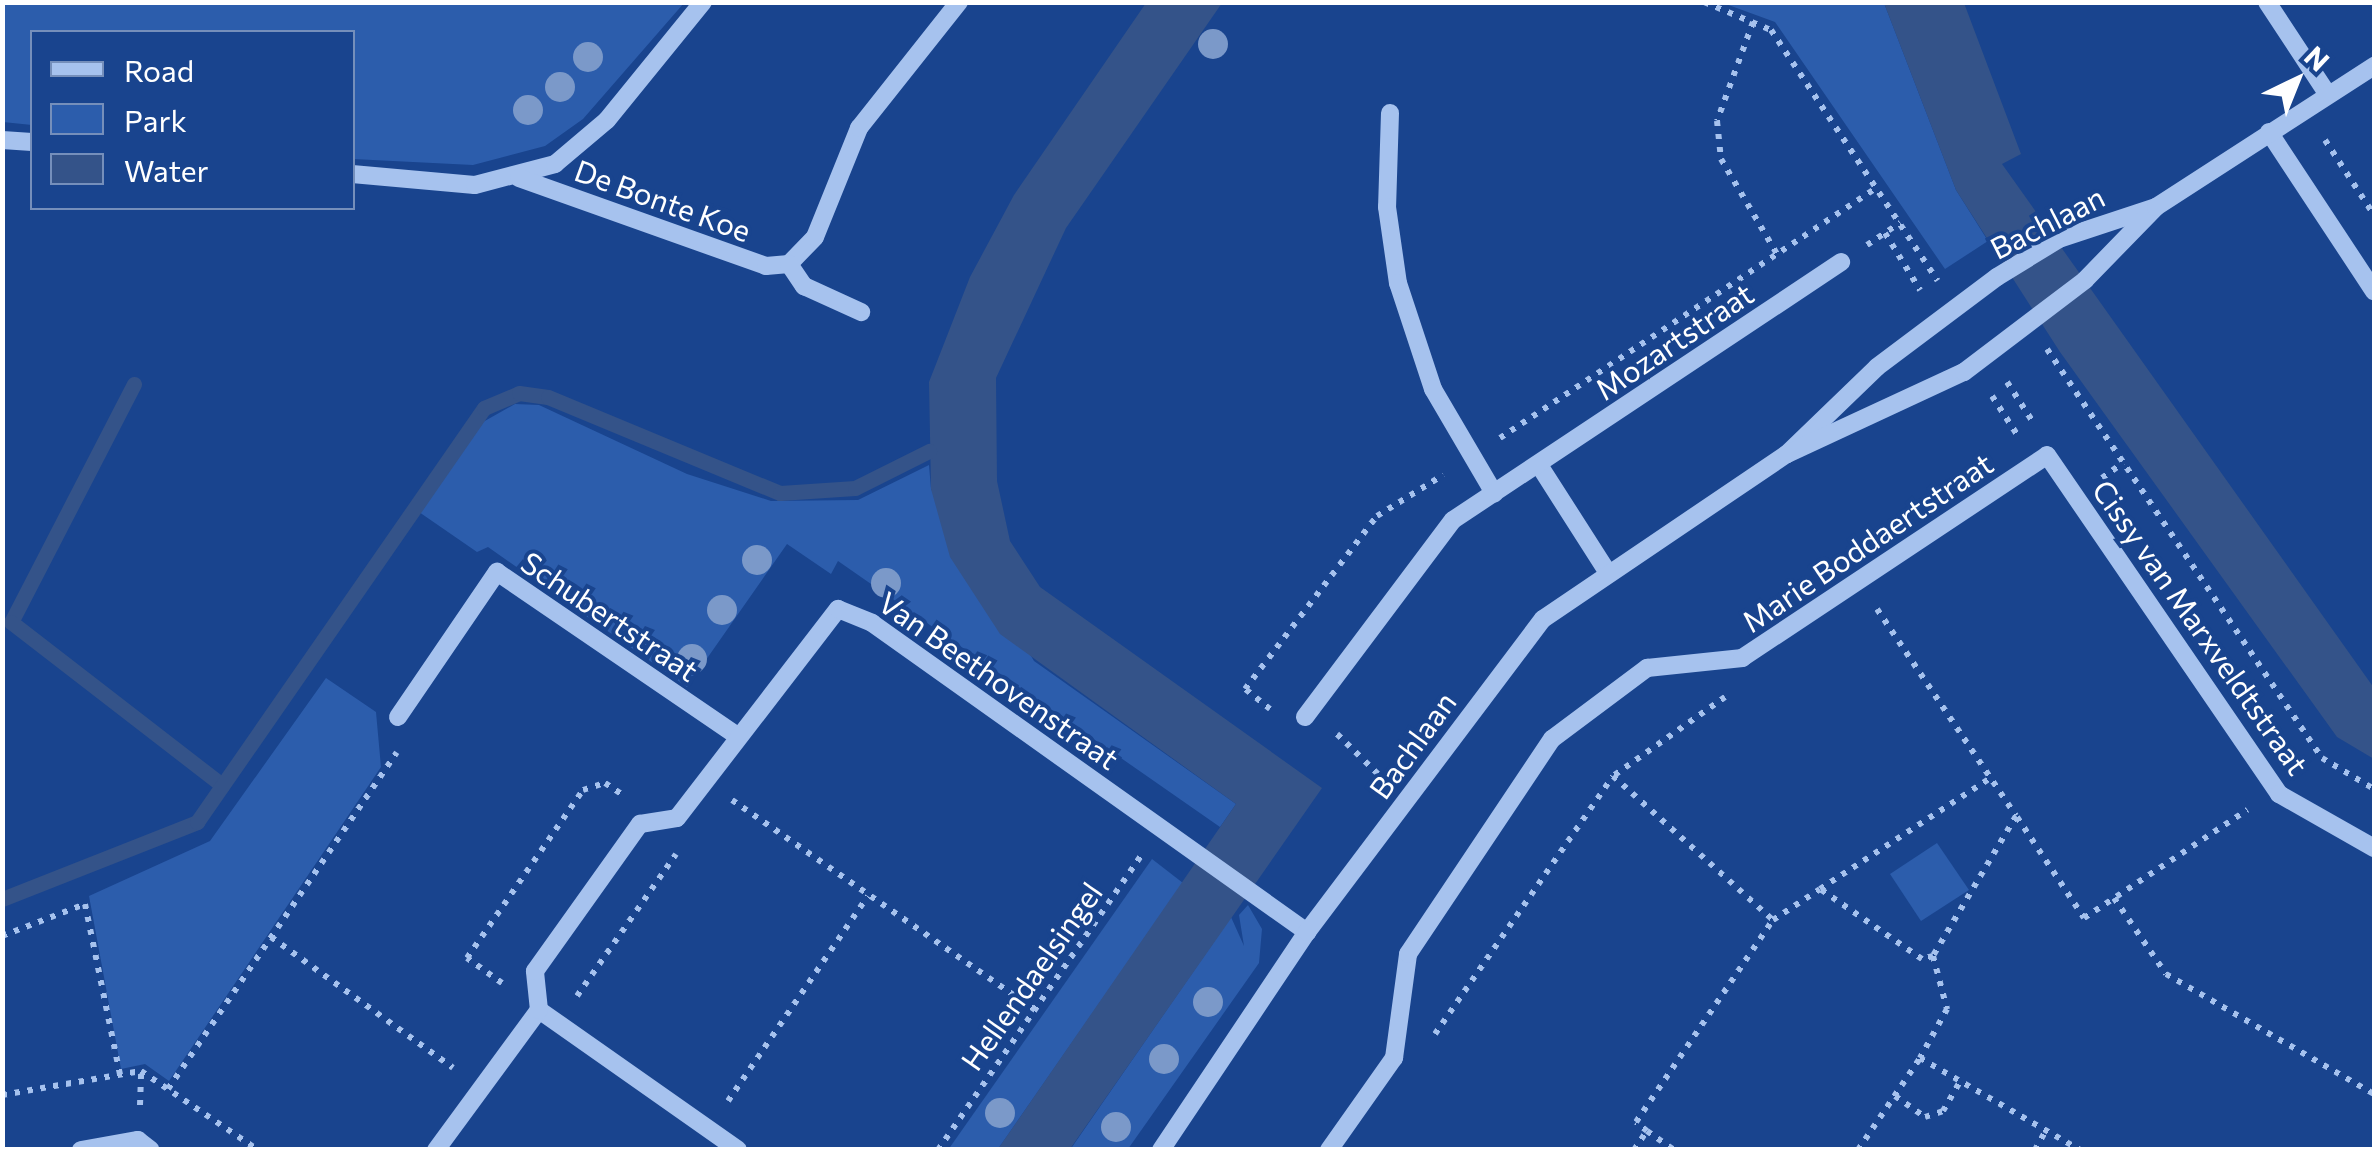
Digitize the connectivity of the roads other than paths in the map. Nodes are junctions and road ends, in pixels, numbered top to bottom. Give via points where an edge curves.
1 (703, 2) edge
2 (960, 2) edge
3 (2266, 2) edge
4 (2372, 65) edge
5 (2328, 95) junction
6 (1390, 113) dead end
7 (2270, 132) junction
8 (2, 140) edge
9 (30, 142) edge
10 (355, 174) edge
11 (518, 178) junction
12 (2156, 207) junction
13 (1841, 262) dead end
14 (790, 264) junction
15 (2374, 290) edge
16 (861, 312) dead end
17 (1787, 454) junction
18 (2047, 455) joint
19 (1539, 465) junction
20 (1494, 493) junction
21 (1608, 573) junction
22 (1306, 715) road end
23 (398, 717) road end
24 (737, 736) junction
25 (2374, 848) edge
26 (1307, 932) junction
27 (539, 1010) junction
28 (81, 1150) edge
29 (151, 1150) edge
30 (436, 1150) edge
31 (738, 1150) edge
32 (1161, 1150) edge
33 (1330, 1150) edge

1 - 11 street via 576,151
2 - 14 street via 859,128 815,237
3 - 5 street
4 - 5 street, Bachlaan
5 - 7 street, Bachlaan
6 - 20 street via 1387,207 1398,282 1432,389
7 - 12 street, Bachlaan
7 - 15 street
8 - 9 street
10 - 11 street via 475,185
11 - 14 street, De Bonte Koe via 766,266
12 - 17 street, Bachlaan via 2085,280 1989,355 1828,442
12 - 17 street, Bachlaan via 2060,240 1997,278 1877,367
13 - 19 street, Mozartstraat
14 - 16 street via 804,286
17 - 21 street, Bachlaan
18 - 25 street, Cissy van Marxveldtstraat via 2279,794
18 - 33 street, Marie Boddaertstraat via 1742,658 1647,668 1552,740 1408,954 1394,1058
19 - 20 street, Mozartstraat
19 - 21 street
20 - 22 street, Mozartstraat via 1426,548
21 - 26 street, Bachlaan via 1543,619
23 - 24 street, Schubertstraat via 496,572
24 - 26 street, Van Beethovenstraat via 826,616 847,608
24 - 27 street, Van Beethovenstraat via 677,818 640,824 535,971
26 - 32 street, Bachlaan
27 - 30 street
27 - 31 street
28 - 29 street via 138,1140

